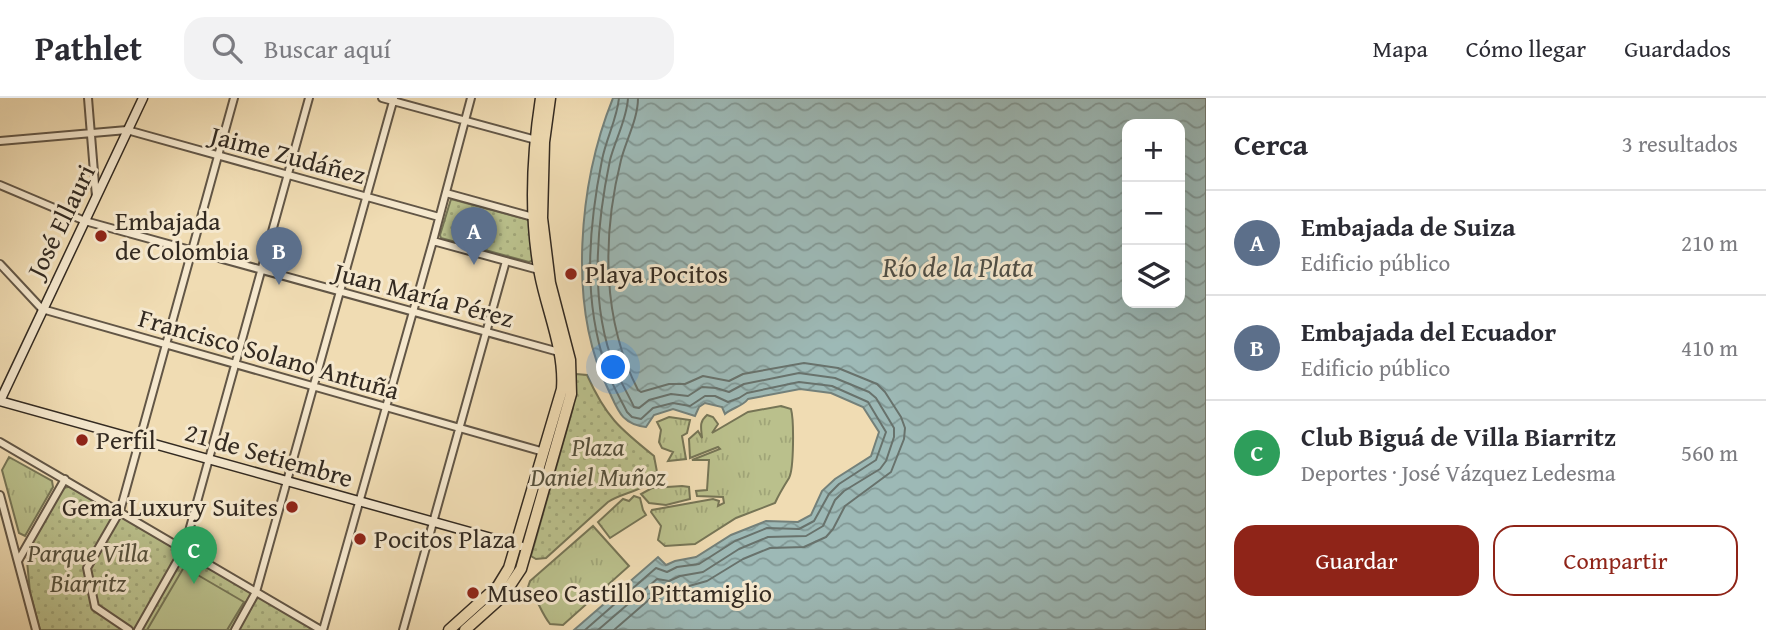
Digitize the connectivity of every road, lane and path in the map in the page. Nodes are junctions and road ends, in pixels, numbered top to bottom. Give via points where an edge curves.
1 (88, 98) edge
2 (143, 98) edge
3 (234, 98) edge
4 (309, 98) edge
5 (382, 98) edge
6 (471, 98) edge
7 (541, 98) edge
8 (550, 98) edge
9 (393, 99) edge
10 (465, 121) junction
11 (127, 130) junction
12 (91, 132) junction
13 (536, 140) junction
14 (0, 141) edge
15 (218, 156) junction
16 (288, 175) junction
17 (0, 185) edge
18 (446, 193) junction
19 (96, 197) junction
20 (368, 197) junction
21 (439, 217) junction
22 (533, 217) junction
23 (85, 221) junction
24 (433, 241) junction
25 (191, 250) junction
26 (506, 261) junction
27 (0, 264) edge
28 (261, 270) junction
29 (539, 270) junction
30 (341, 293) junction
31 (42, 309) junction
32 (413, 312) junction
33 (487, 332) junction
34 (166, 345) junction
35 (559, 352) junction
36 (235, 364) junction
37 (314, 387) junction
38 (0, 401) edge
39 (386, 407) junction
40 (459, 428) junction
41 (139, 440) junction
42 (2, 444) edge
43 (550, 452) junction
44 (0, 453) edge
45 (209, 460) junction
46 (65, 479) junction
47 (287, 482) junction
48 (0, 495) edge
49 (360, 502) junction
50 (118, 514) junction
51 (433, 523) junction
52 (522, 547) junction
53 (184, 549) junction
54 (18, 561) junction
55 (256, 592) junction
56 (33, 628) edge
57 (127, 629) edge
58 (138, 630) edge
59 (235, 630) edge
60 (322, 630) edge
61 (403, 630) edge
62 (449, 630) edge
63 (464, 630) edge

1 - 12 street
2 - 11 street, José Ellauri
3 - 15 street
4 - 16 street
5 - 9 street
6 - 10 street
7 - 13 main road
8 - 43 main road via 542,218 572,383
9 - 10 street
9 - 20 street
10 - 13 street
10 - 18 street
11 - 12 street, Jaime Zudáñez
11 - 15 street, Jaime Zudáñez
11 - 19 street, José Ellauri
12 - 14 street, Jaime Zudáñez
12 - 19 street
13 - 22 main road
15 - 16 street, Jaime Zudáñez
15 - 25 street
16 - 20 street, Jaime Zudáñez
16 - 28 street
17 - 23 street, Juan María Pérez
18 - 21 street
18 - 22 street
19 - 23 street, José Ellauri
20 - 21 street, Jaime Zudáñez
20 - 30 street
21 - 24 street
22 - 29 main road
23 - 25 street, Juan María Pérez
23 - 31 street, José Ellauri
24 - 26 street
24 - 32 street
25 - 28 street, Juan María Pérez
25 - 34 street
26 - 29 street
26 - 33 street
27 - 31 street
28 - 30 street, Juan María Pérez
28 - 36 street
29 - 35 main road
30 - 32 street, Juan María Pérez
30 - 37 street
31 - 34 street, Francisco Solano Antuña
31 - 38 street, José Ellauri
32 - 33 street, Juan María Pérez
32 - 39 street
33 - 35 street, Juan María Pérez
33 - 40 street
34 - 36 street, Francisco Solano Antuña
34 - 41 street
35 - 43 main road via 562,389
36 - 37 street, Francisco Solano Antuña
36 - 45 street
37 - 39 street, Francisco Solano Antuña
37 - 47 street
38 - 41 street, 21 de Setiembre
39 - 40 street, Francisco Solano Antuña
39 - 49 street
40 - 43 street, Francisco Solano Antuña
40 - 51 street
41 - 45 street, 21 de Setiembre
41 - 50 street
42 - 44 street
42 - 46 street
43 - 52 main road
43 - 52 main road via 536,520
45 - 47 street, 21 de Setiembre
45 - 53 street
46 - 50 street
46 - 54 street
47 - 49 street, 21 de Setiembre
47 - 55 street
48 - 54 street
49 - 51 street, 21 de Setiembre
49 - 60 street
50 - 53 street
50 - 57 street via 86,573 95,607
51 - 52 street, 21 de Setiembre
51 - 61 street
52 - 62 main road via 498,586
52 - 63 main road via 521,569 512,585
53 - 55 street
53 - 58 street
54 - 56 street
55 - 59 street
55 - 60 street

